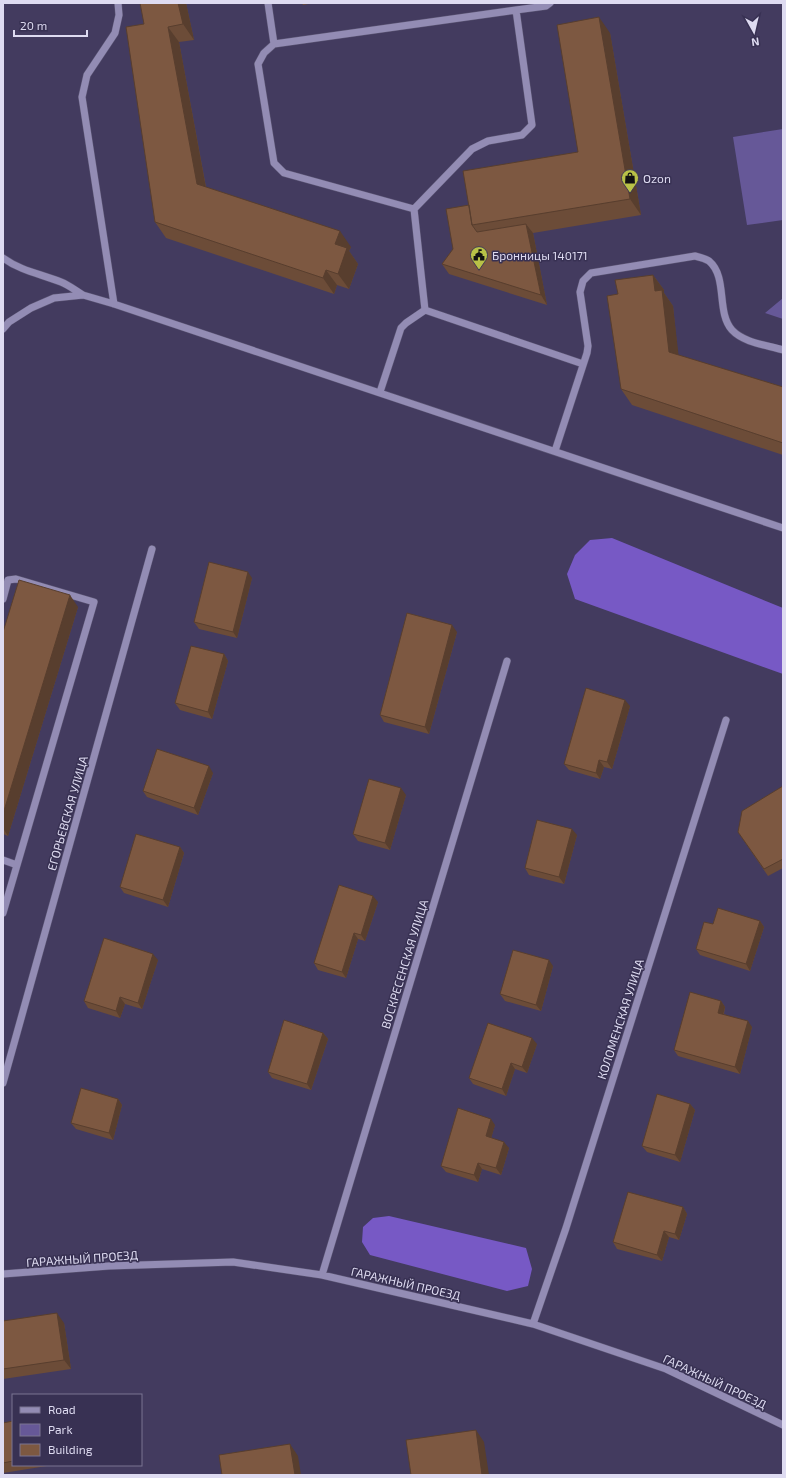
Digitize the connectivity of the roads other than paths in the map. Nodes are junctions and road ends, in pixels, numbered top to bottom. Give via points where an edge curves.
1 (118, 3) edge
2 (268, 3) edge
3 (550, 3) edge
4 (516, 10) junction
5 (274, 44) junction
6 (414, 209) junction
7 (3, 258) edge
8 (83, 295) junction
9 (114, 304) junction
10 (425, 310) junction
11 (3, 329) edge
12 (783, 350) edge
13 (583, 364) junction
14 (380, 392) junction
15 (555, 451) junction
16 (783, 528) edge
17 (152, 549) dead end
18 (3, 599) edge
19 (507, 661) dead end
20 (726, 720) dead end
21 (3, 860) edge
22 (17, 865) junction
23 (3, 913) edge
24 (3, 1083) edge
25 (3, 1274) edge
26 (322, 1275) junction
27 (533, 1324) junction
28 (783, 1425) edge

1 - 9 street via 119,15 115,33 87,75 82,97
2 - 5 street
3 - 4 street via 546,6
4 - 5 street
4 - 6 street via 532,125 522,135 488,141 472,149
5 - 6 street via 264,53 258,64 274,162 284,173
6 - 10 street
7 - 8 street via 33,274 62,282
8 - 9 street
8 - 11 street via 54,298 31,308
9 - 14 street
10 - 13 street
10 - 14 street via 401,328
12 - 13 street via 745,339 732,329 725,316 718,272 709,261 695,256 591,273 583,281 580,292 588,346
13 - 15 street
14 - 15 street
15 - 16 street
17 - 24 street, ЕГОРЬЕВСКАЯ УЛИЦА
18 - 22 street via 8,580 16,579 94,602
19 - 26 street, ВОСКРЕСЕНСКАЯ УЛИЦА
20 - 27 street, КОЛОМЕНСКАЯ УЛИЦА via 566,1228
21 - 22 street
22 - 23 street
25 - 26 street, ГАРАЖНЫЙ ПРОЕЗД via 109,1266 233,1262
26 - 27 street, ГАРАЖНЫЙ ПРОЕЗД
27 - 28 street, ГАРАЖНЫЙ ПРОЕЗД via 666,1369

